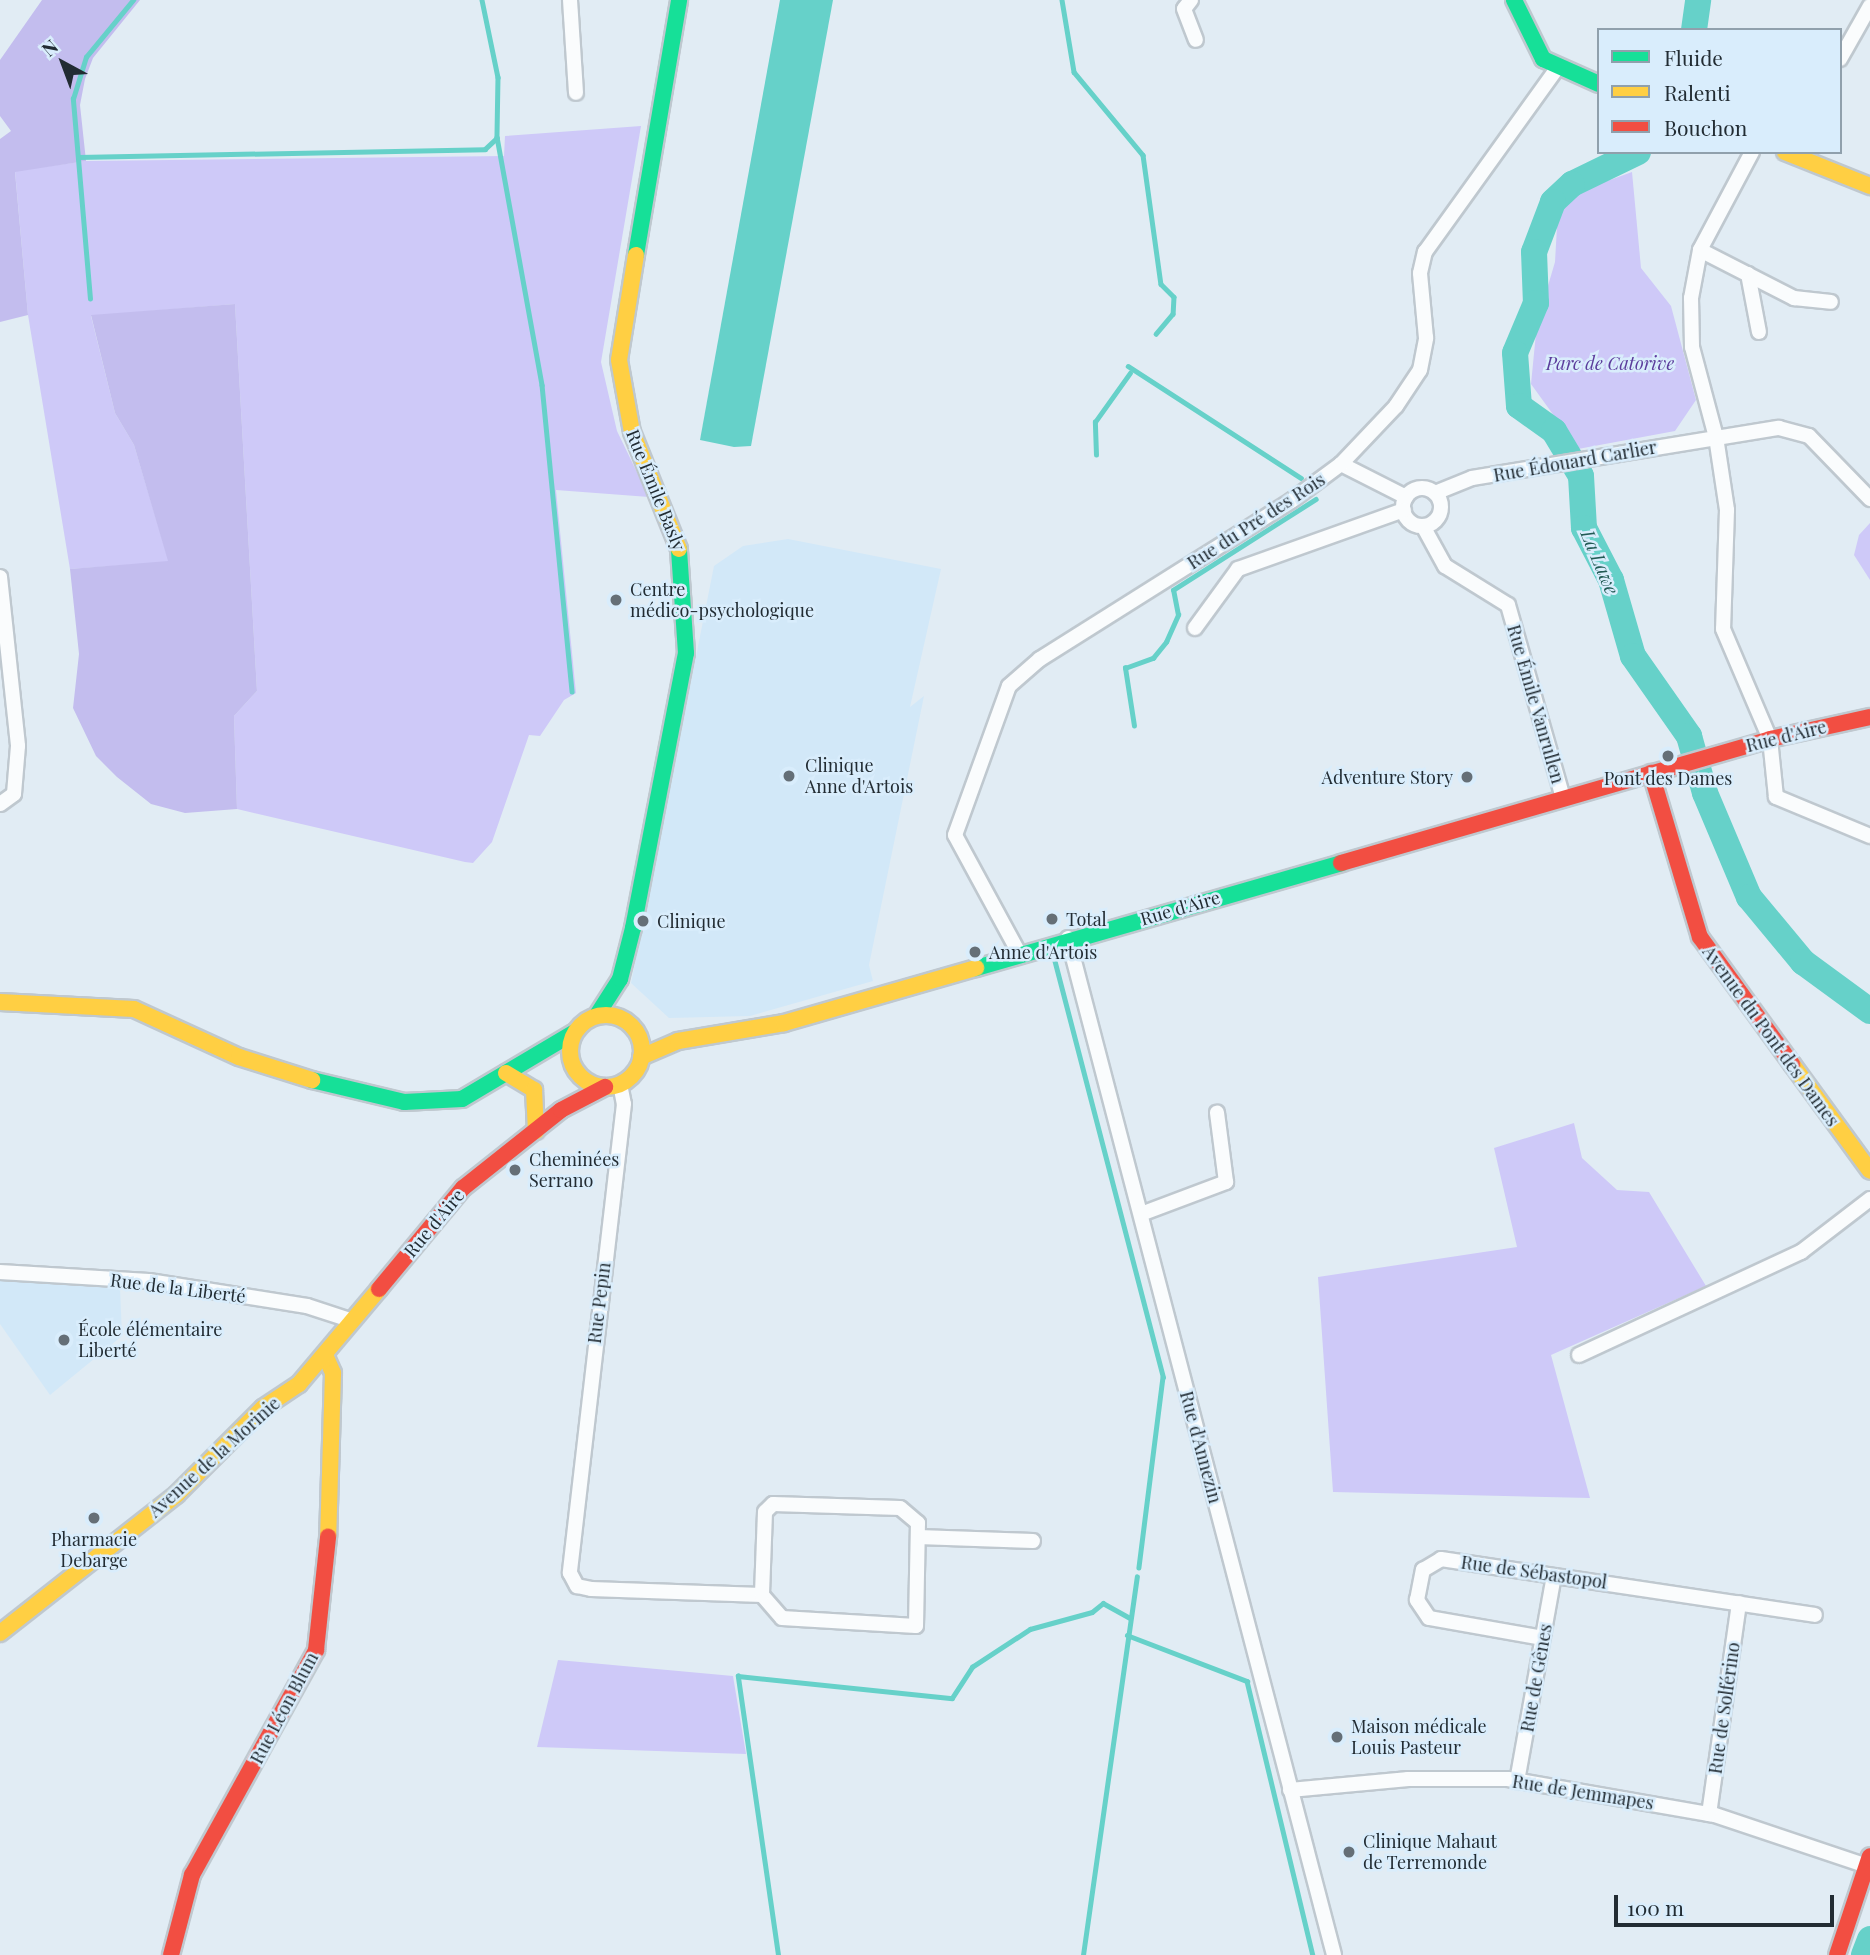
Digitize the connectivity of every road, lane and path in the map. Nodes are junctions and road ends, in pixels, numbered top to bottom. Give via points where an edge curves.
1 (570, 0) edge
2 (678, 0) edge
3 (1191, 0) edge
4 (1514, 0) edge
5 (1870, 6) edge
6 (1196, 40) dead end
7 (1842, 55) edge
8 (1557, 68) junction
9 (1597, 83) edge
10 (576, 93) dead end
11 (1751, 154) edge
12 (1792, 154) edge
13 (1870, 186) edge
14 (1700, 250) junction
15 (1748, 274) junction
16 (1831, 302) dead end
17 (1759, 332) dead end
18 (1716, 437) junction
19 (1340, 464) junction
20 (1435, 493) junction
21 (1870, 499) edge
22 (1405, 504) junction
23 (1423, 526) junction
24 (0, 577) edge
25 (1195, 628) dead end
26 (5, 646) edge
27 (1870, 717) edge
28 (1770, 739) junction
29 (1651, 773) junction
30 (1563, 798) junction
31 (0, 804) edge
32 (1870, 836) edge
33 (1068, 938) junction
34 (1019, 953) junction
35 (620, 979) junction
36 (0, 1002) edge
37 (597, 1015) junction
38 (630, 1024) junction
39 (573, 1034) junction
40 (678, 1041) junction
41 (641, 1057) junction
42 (521, 1061) junction
43 (575, 1068) junction
44 (506, 1073) junction
45 (612, 1086) junction
46 (561, 1110) junction
47 (1217, 1113) dead end
48 (536, 1131) junction
49 (1870, 1171) edge
50 (1870, 1199) edge
51 (1141, 1214) junction
52 (0, 1272) edge
53 (353, 1321) junction
54 (326, 1354) junction
55 (1579, 1355) dead end
56 (308, 1375) junction
57 (331, 1402) junction
58 (918, 1537) junction
59 (1033, 1541) dead end
60 (1554, 1576) junction
61 (762, 1595) junction
62 (1739, 1603) junction
63 (1815, 1615) dead end
64 (0, 1633) edge
65 (1543, 1638) junction
66 (1517, 1781) junction
67 (1290, 1790) junction
68 (1709, 1814) junction
69 (1868, 1861) edge
70 (171, 1955) edge
71 (1334, 1955) edge
72 (1837, 1955) edge

1 - 10 street
2 - 35 main road, Rue Émile Basly via 619,360 632,432 684,560 688,628
3 - 6 street via 1184,9
4 - 8 main road via 1531,43
5 - 7 street
8 - 9 main road
8 - 19 street, Rue du Pré des Rois via 1425,252 1420,273 1426,338 1420,370
11 - 14 street
12 - 13 main road
14 - 15 street
14 - 18 street via 1692,276 1692,347
15 - 16 street via 1794,298
15 - 17 street
18 - 20 street, Rue Édouard Carlier via 1472,478
18 - 21 street, Rue Édouard Carlier via 1797,430
18 - 28 street via 1727,510 1723,629
19 - 22 street
19 - 34 street, Rue du Pré des Rois via 1040,659 1009,686 955,835 1013,934
20 - 22 street, Rue Édouard Carlier via 1420,488
20 - 23 street via 1439,517
22 - 23 street
22 - 25 street via 1238,569
23 - 30 street, Rue Émile Vanrullen via 1445,566 1508,605
24 - 26 street
26 - 31 street via 15,707 14,793
27 - 28 main road, Rue d'Aire
28 - 29 main road, Rue d'Aire
28 - 32 street via 1776,797
29 - 30 main road, Rue d'Aire
29 - 49 main road, Avenue du Pont des Dames via 1700,937
30 - 33 main road, Rue d'Aire
33 - 34 main road, Rue d'Aire
33 - 51 street, Rue d'Annezin
34 - 40 main road, Rue d'Aire via 784,1023
35 - 37 main road, Rue Émile Basly
35 - 38 main road, Rue Émile Basly
36 - 44 main road via 134,1009 264,1066 404,1102 462,1099
37 - 38 main road
37 - 39 main road
38 - 40 main road, Rue d'Aire
38 - 41 main road
39 - 42 main road
39 - 43 main road
40 - 41 main road, Rue d'Aire
41 - 45 main road
42 - 43 main road
42 - 44 main road
43 - 45 main road
43 - 46 main road
44 - 48 main road via 534,1090
45 - 46 main road
45 - 61 street, Rue Pepin via 624,1104 572,1522 570,1573 577,1586
46 - 48 main road, Rue d'Aire
47 - 51 street via 1226,1182
48 - 53 main road, Rue d'Aire via 463,1188
50 - 55 street via 1801,1252
51 - 67 street, Rue d'Annezin
52 - 53 street, Rue de la Liberté via 149,1281 307,1307
53 - 54 main road, Rue d'Aire
54 - 56 main road, Avenue de la Morinie
54 - 57 main road, Rue Léon Blum via 333,1373
56 - 57 main road
56 - 64 main road, Avenue de la Morinie via 263,1408 176,1495
57 - 70 main road, Rue Léon Blum via 328,1558 316,1650 192,1875
58 - 59 street
58 - 61 street via 916,1626 782,1618
58 - 61 street via 918,1523 900,1508 774,1504 765,1512
60 - 62 street, Rue de Sébastopol
60 - 65 street, Rue de Gênes
60 - 65 street, Rue de Sébastopol via 1441,1559 1431,1560 1419,1585 1417,1600 1429,1618
62 - 63 street, Rue de Sébastopol
62 - 68 street, Rue de Solférino
65 - 66 street, Rue de Gênes
66 - 67 street, Rue de Jemmapes via 1408,1779
66 - 68 street, Rue de Jemmapes
67 - 71 street, Rue d'Annezin
68 - 69 street, Rue de Jemmapes
69 - 72 main road

